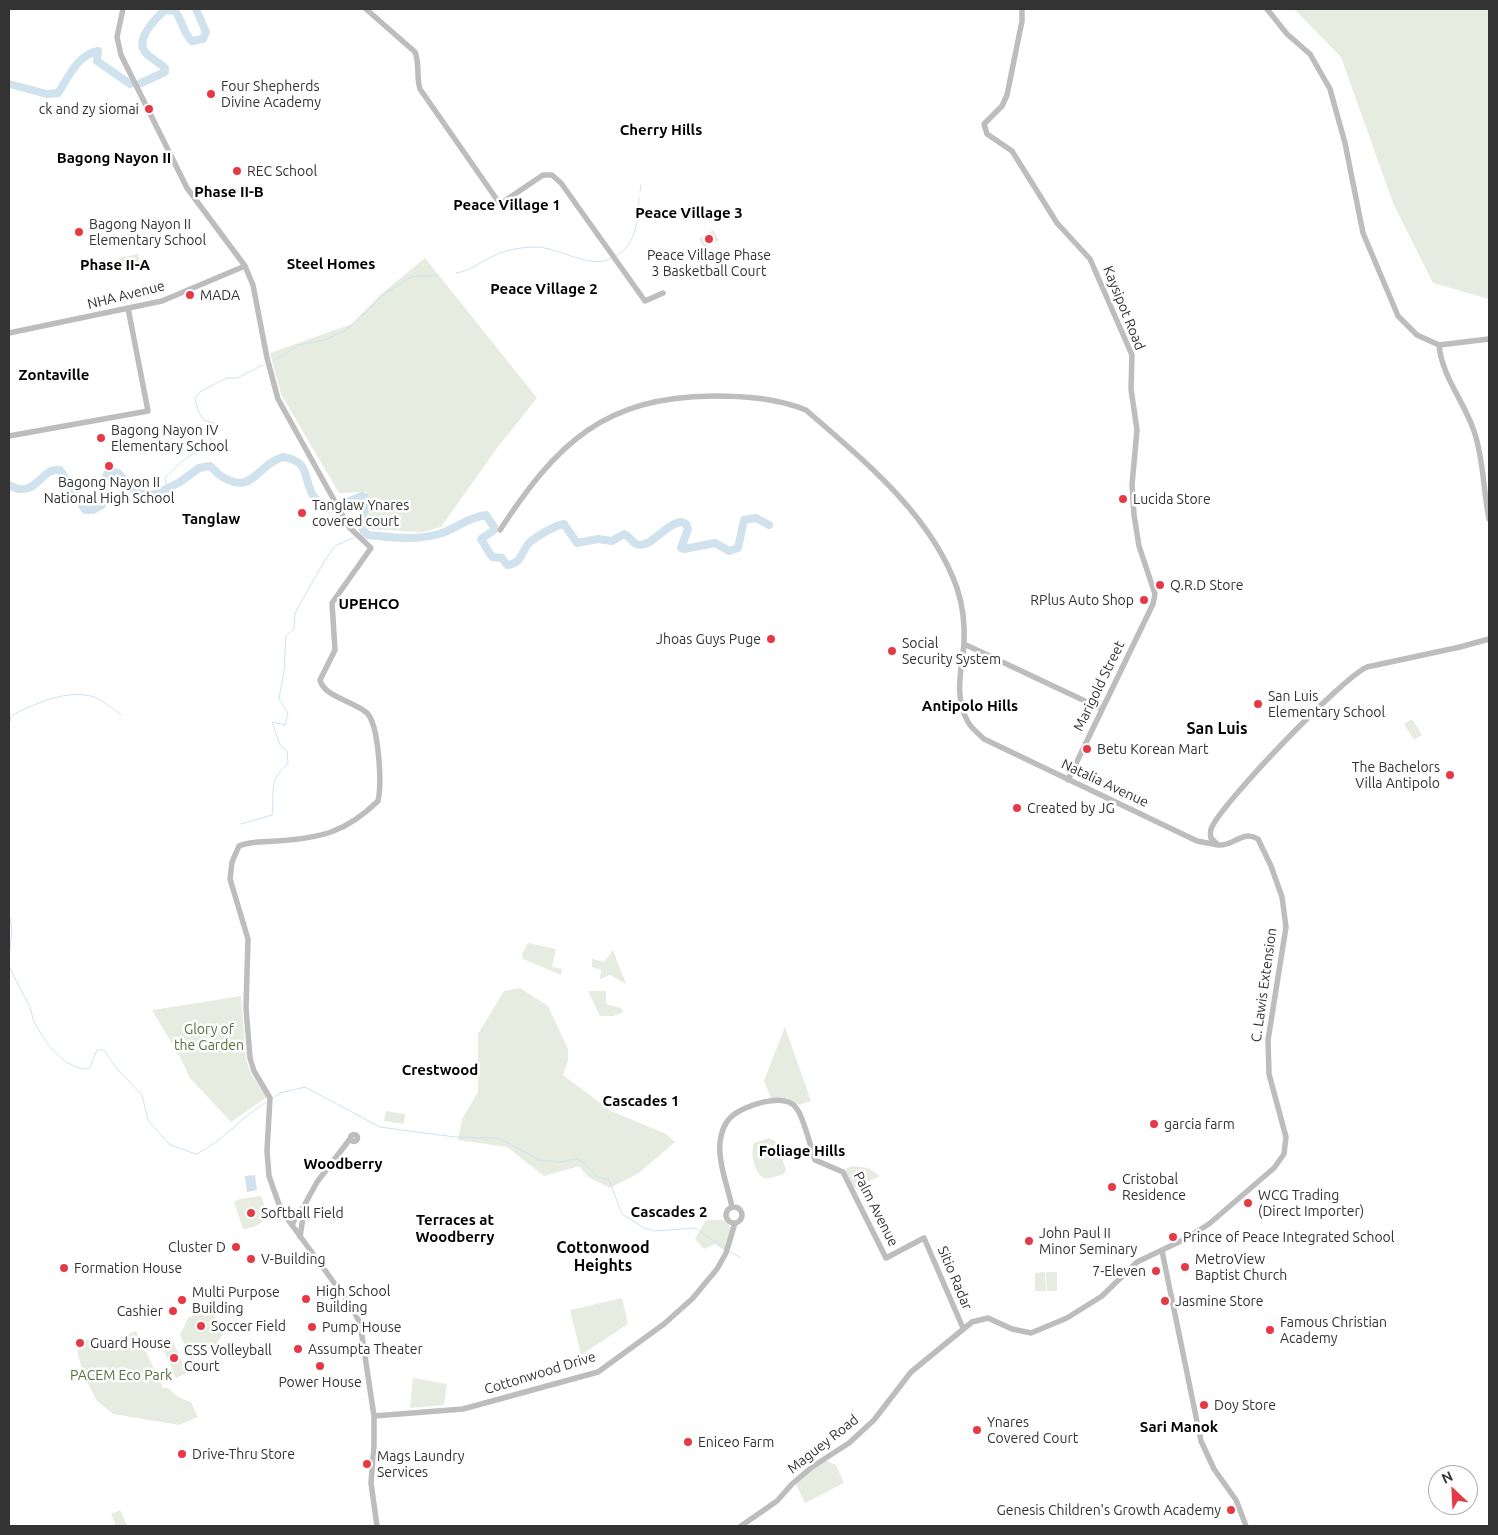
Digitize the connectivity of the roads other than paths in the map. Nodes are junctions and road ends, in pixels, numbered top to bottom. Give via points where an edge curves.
1 (123, 9) edge
2 (366, 9) edge
3 (1022, 9) edge
4 (1267, 9) edge
5 (246, 266) junction
6 (663, 293) dead end
7 (128, 308) junction
8 (9, 333) edge
9 (1489, 339) edge
10 (1438, 345) junction
11 (9, 436) edge
12 (1489, 519) edge
13 (500, 530) dead end
14 (1153, 604) joint
15 (1489, 639) edge
16 (964, 644) junction
17 (1102, 709) junction
18 (1068, 780) junction
19 (1218, 845) junction
20 (350, 1139) dead end
21 (305, 1206) junction
22 (732, 1207) junction
23 (736, 1223) junction
24 (292, 1225) junction
25 (300, 1237) junction
26 (924, 1238) joint
27 (1162, 1251) junction
28 (963, 1328) junction
29 (374, 1416) junction
30 (377, 1526) edge
31 (741, 1526) edge
32 (1246, 1526) edge

1 - 5 street via 117,37 121,55 188,188
2 - 6 street via 415,52 420,90 500,204 542,175 552,174 645,301
3 - 14 street, Kaysipot Road via 1007,95 1002,106 984,124 984,129 1012,151 1057,223 1090,259 1132,355 1131,389 1137,430 1132,484 1134,515 1139,546 1155,594
4 - 10 street via 1287,34 1310,54 1330,89 1363,233 1398,316 1417,335
5 - 7 street, NHA Avenue via 162,301
5 - 24 street via 278,399 341,511 357,536 370,548 332,603 335,650 320,680 327,692 362,708 371,718 376,729 378,801 339,830 300,840 244,844 236,850 232,862 232,889 248,939 246,1008 250,1058 270,1098 269,1176 278,1204
7 - 8 street, NHA Avenue
7 - 11 street via 148,411
9 - 10 street
10 - 12 street via 1442,367 1476,437
13 - 16 street via 553,463 587,429 606,417 642,404 680,397 746,396 792,405 806,410 877,472 920,524 941,554 956,587 962,606
14 - 17 street, Marigold Street
15 - 19 street via 1367,667 1354,673 1237,794 1211,828 1212,838
16 - 17 street
16 - 18 street, Natalia Avenue via 958,688 960,702 970,724 984,739
17 - 18 street, Marigold Street
18 - 19 street, Natalia Avenue via 1197,841
19 - 27 street, C. Lawis Extension via 1244,836 1258,839 1282,897 1286,926 1284,949 1268,1040 1268,1058 1269,1074 1286,1137 1284,1154 1274,1168 1226,1212
20 - 21 street via 317,1182
21 - 24 street
21 - 25 street
22 - 23 street via 739,1208 742,1213 741,1220
22 - 23 street via 726,1215 728,1222
22 - 26 street, Palm Avenue via 720,1154 725,1125 735,1114 758,1103 790,1102 797,1109 815,1160 843,1172 886,1258
23 - 29 street, Cottonwood Drive via 726,1253 692,1300 598,1372 463,1409
24 - 25 street
25 - 29 street via 360,1323
26 - 28 street, Sitio Radar
27 - 28 street, Maguey Road via 1137,1262 1102,1296 1040,1331 1024,1333 988,1318 980,1318
27 - 32 street via 1200,1441 1214,1469 1236,1500
28 - 31 street, Maguey Road via 911,1372 874,1420 848,1443 812,1467 777,1501
29 - 30 street via 371,1483

